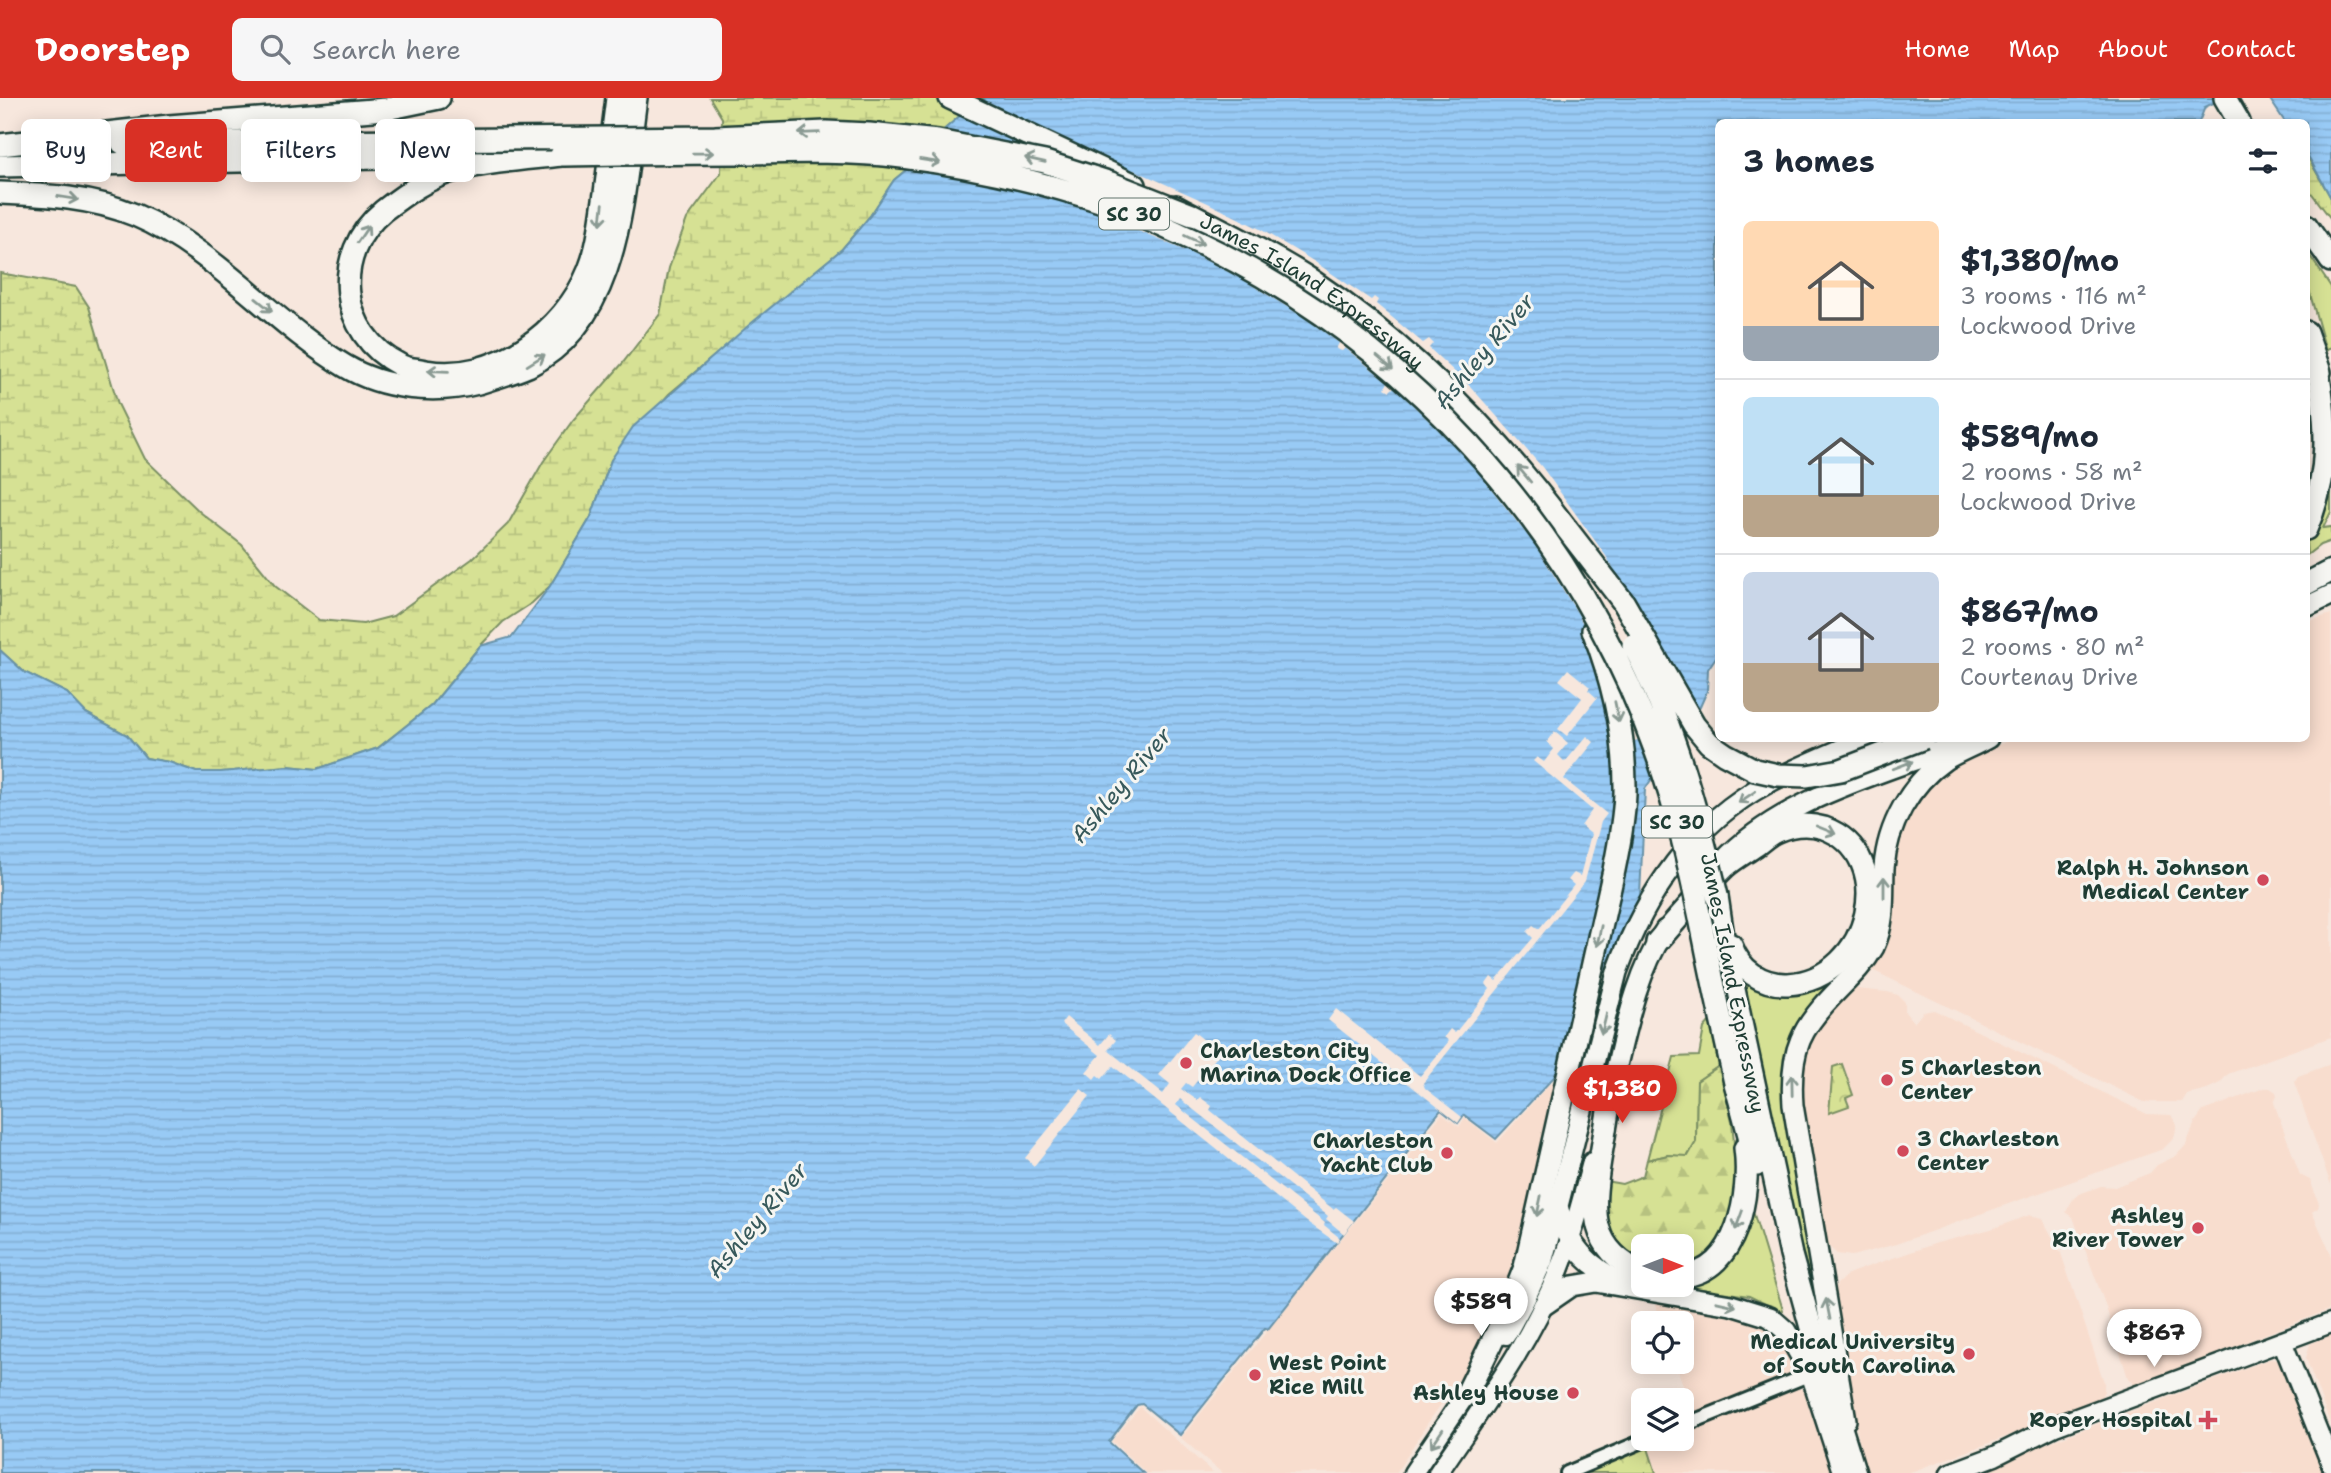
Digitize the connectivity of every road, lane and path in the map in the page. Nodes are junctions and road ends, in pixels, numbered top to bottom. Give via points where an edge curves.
1 (439, 98) edge
2 (617, 98) edge
3 (636, 98) edge
4 (950, 98) edge
5 (2225, 98) edge
6 (2236, 119) edge
7 (0, 145) edge
8 (561, 155) junction
9 (0, 166) edge
10 (0, 193) edge
11 (1192, 215) junction
12 (2310, 231) edge
13 (2331, 261) edge
14 (2310, 344) edge
15 (2316, 361) junction
16 (2331, 400) edge
17 (2310, 521) edge
18 (1566, 528) junction
19 (2331, 570) edge
20 (2310, 577) edge
21 (1573, 578) junction
22 (2310, 582) edge
23 (2331, 595) edge
24 (2331, 604) edge
25 (2310, 605) edge
26 (2310, 612) edge
27 (1858, 742) edge
28 (1914, 742) edge
29 (1965, 742) edge
30 (1981, 742) edge
31 (1717, 896) junction
32 (1657, 942) junction
33 (1744, 1082) junction
34 (1611, 1090) joint
35 (1740, 1105) junction
36 (1564, 1142) junction
37 (1599, 1150) junction
38 (1558, 1206) junction
39 (1570, 1241) junction
40 (1631, 1267) edge
41 (1694, 1273) edge
42 (1625, 1285) junction
43 (1543, 1306) junction
44 (2331, 1323) edge
45 (2282, 1341) junction
46 (1811, 1374) junction
47 (1466, 1395) junction
48 (1694, 1421) edge
49 (1631, 1446) edge
50 (2331, 1464) edge
51 (1413, 1473) edge
52 (1438, 1473) edge
53 (1567, 1473) edge
54 (1843, 1473) edge
55 (1855, 1473) edge
56 (1950, 1473) edge

1 - 7 highway via 386,109
2 -> 8 highway, bridge via 598,246 576,296 537,340 509,358 471,370 437,373 401,366 377,349 353,312 347,281 365,228 405,194 456,170
10 -> 3 highway, bridge via 85,200 133,214 165,229 208,259 347,367 417,388 460,387 528,365 556,347 579,322 606,271 616,239
4 - 11 highway, bridge
5 - 6 highway
11 -> 7 highway, James Island Expressway / SC 30, bridge via 1045,162 938,141 869,134
8 - 9 highway, James Island Expressway / SC 30
8 -> 21 highway, James Island Expressway / SC 30, bridge via 807,152 898,156 1030,180 1154,222 1274,283 1363,344 1415,388 1518,499
18 -> 11 highway, James Island Expressway / SC 30 via 1480,423 1416,361 1311,280
12 - 13 highway
14 - 15 highway
15 - 16 highway
15 - 17 highway via 2329,428 2330,462 2323,497
18 - 28 highway, SC 30, bridge via 1624,603 1694,725 1731,758 1755,770 1807,776 1841,770
18 - 31 highway, James Island Expressway / SC 30, bridge via 1660,702 1690,788
19 - 20 main road
19 - 22 highway
21 - 33 highway, James Island Expressway / SC 30, bridge via 1624,674 1658,757
21 -> 36 highway, bridge via 1600,647 1619,715 1625,793
23 - 25 main road
24 - 26 main road
27 -> 36 main road, SC 30, bridge via 1767,783 1722,814 1665,873 1617,972
32 -> 29 main road, SC 30, bridge via 1682,904 1743,841 1801,805
55 -> 30 main road via 1793,1105 1795,1054 1807,1024 1863,965 1873,948 1883,915 1888,842 1910,795 1945,761
32 -> 31 highway, bridge via 1726,867 1790,826 1812,824 1844,838 1864,870 1868,901 1860,933 1843,960 1804,982 1779,984 1765,981 1739,964
31 - 33 highway, James Island Expressway / SC 30
32 - 34 main road, SC 30 via 1639,982
33 - 35 highway, James Island Expressway / SC 30
33 - 55 highway, James Island Expressway / SC 30
34 - 37 highway
35 -> 41 highway, SC 30 via 1746,1174 1741,1217 1726,1250
35 - 46 highway, James Island Expressway / SC 30
36 - 38 main road
36 -> 47 highway via 1525,1267
37 - 39 main road
37 - 40 highway via 1594,1212 1598,1228 1615,1258
38 - 39 main road
38 - 47 main road via 1543,1261 1525,1300
39 - 42 main road via 1604,1274
39 - 43 main road
42 - 43 main road via 1596,1282 1572,1286
42 -> 46 main road via 1770,1317 1786,1331
43 - 52 main road via 1522,1346
44 - 45 main road
45 - 50 main road
45 - 56 main road via 2055,1426
46 - 48 street
46 - 54 main road
47 -> 51 main road
49 - 53 street

